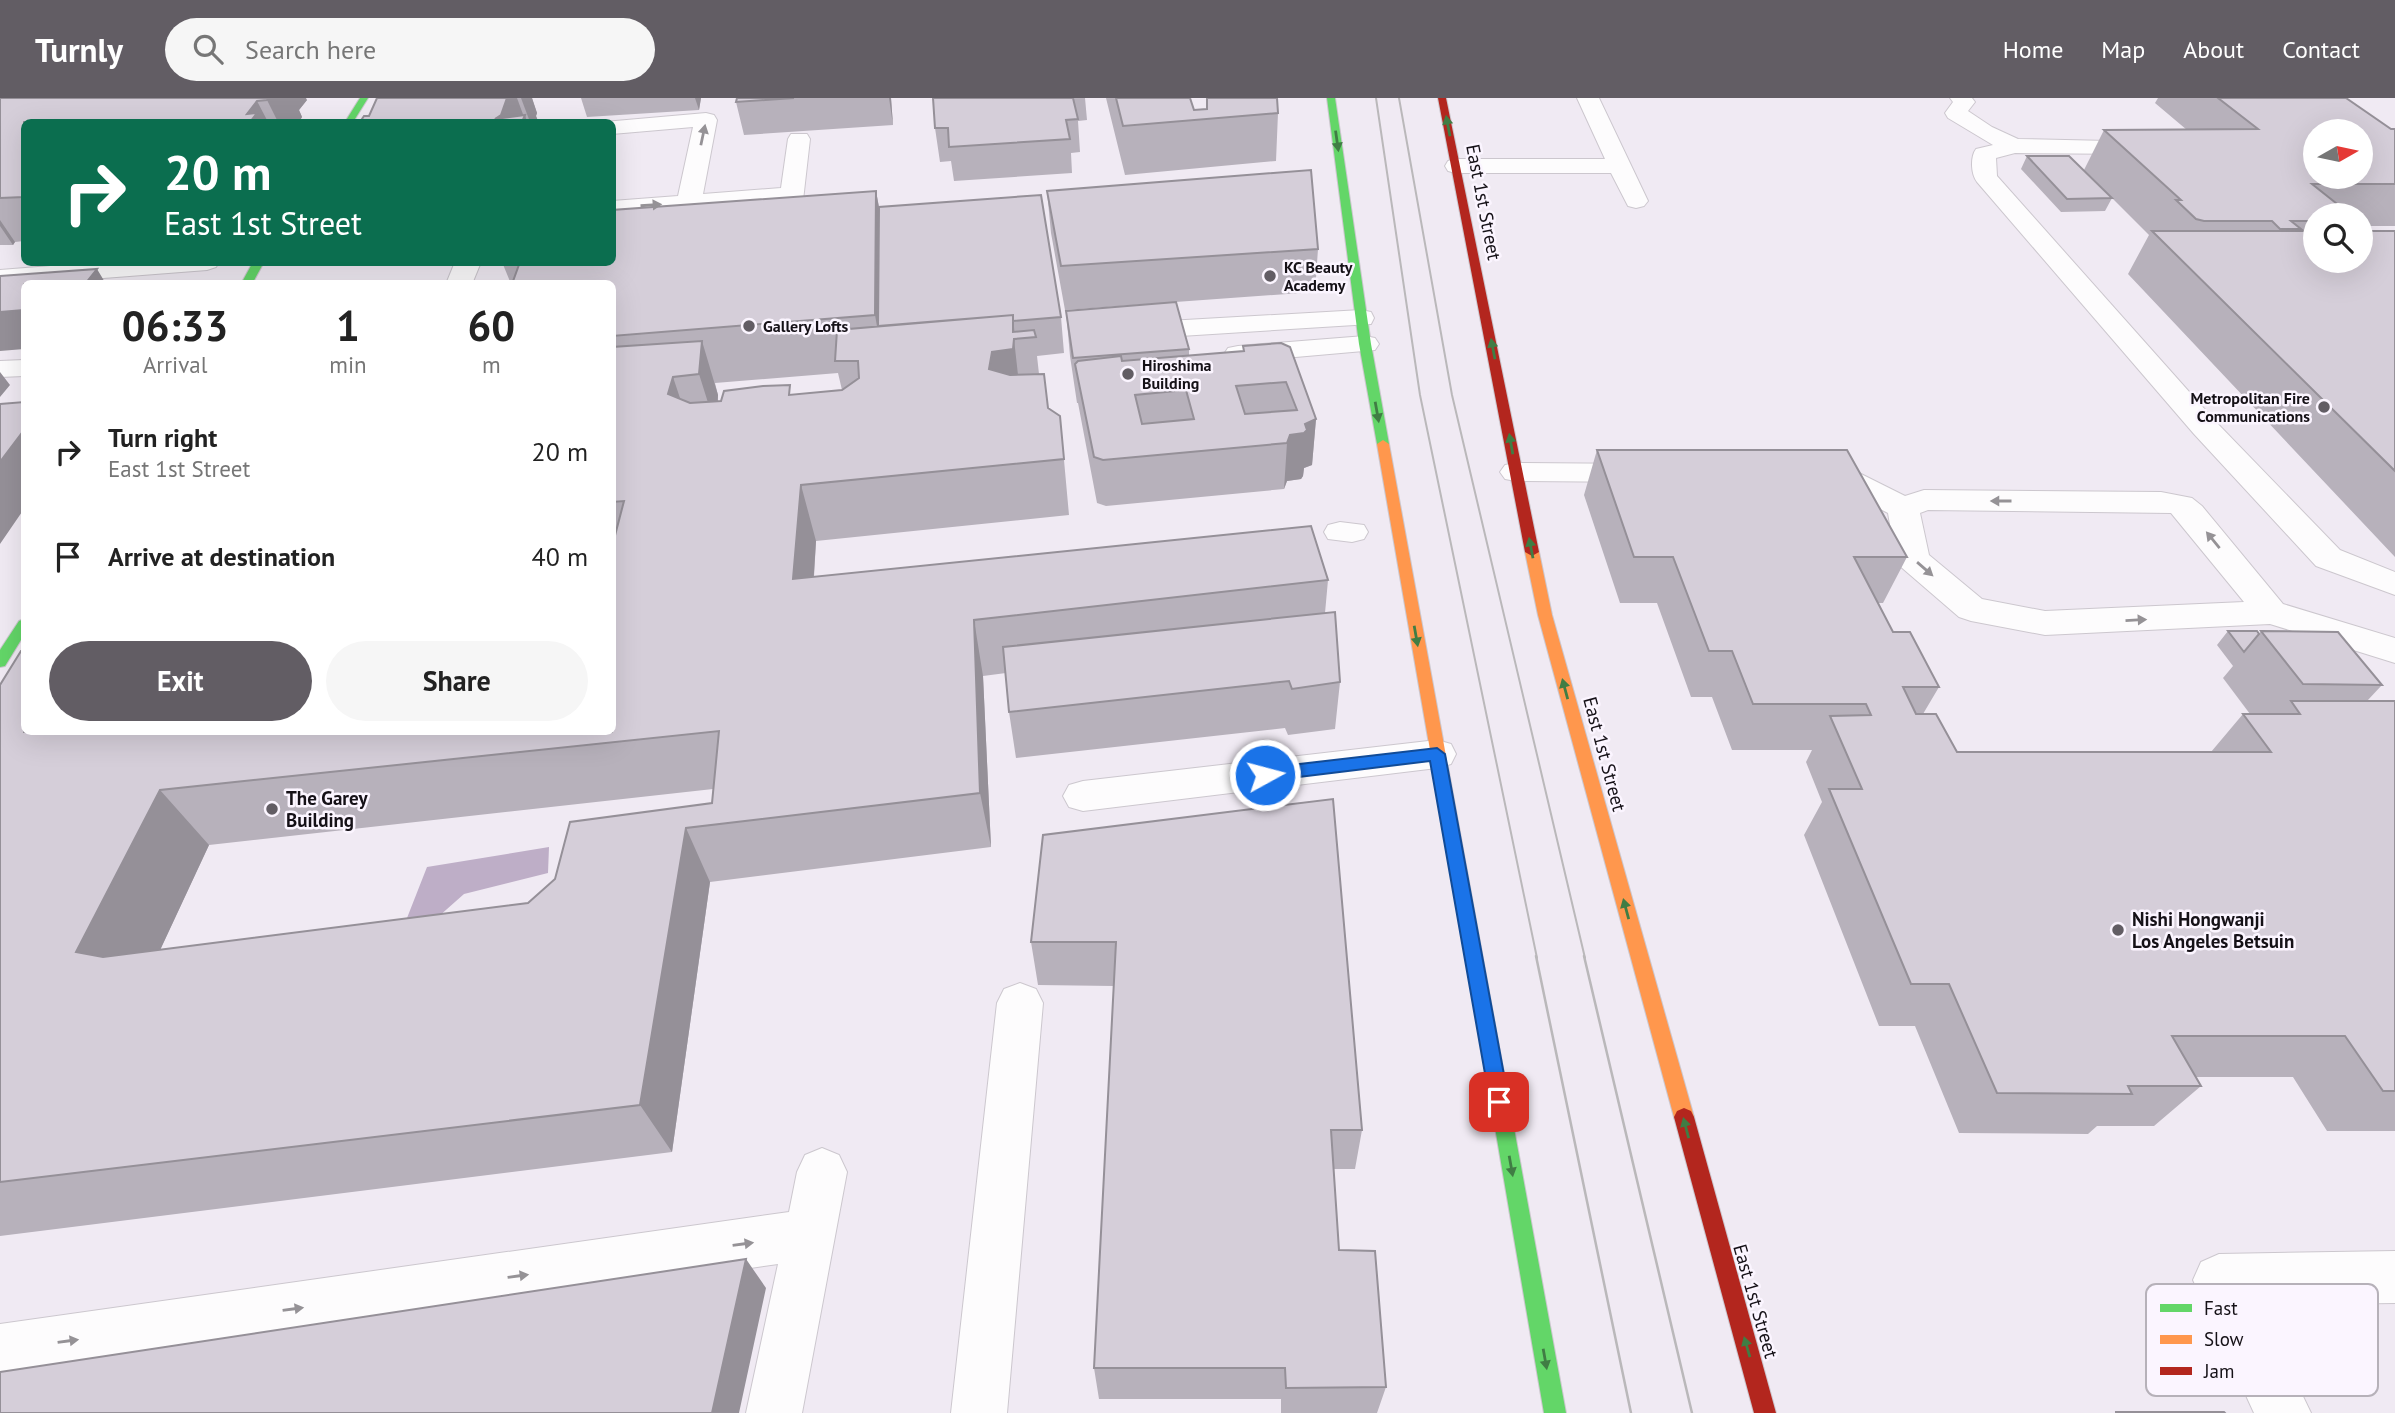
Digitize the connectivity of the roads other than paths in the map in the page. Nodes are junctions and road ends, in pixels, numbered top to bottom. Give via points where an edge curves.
1 (365, 98) edge
2 (1331, 98) edge
3 (1442, 98) edge
4 (1588, 98) edge
5 (1961, 98) edge
6 (351, 119) edge
7 (616, 127) edge
8 (799, 139) dead end
9 (2168, 145) edge
10 (2014, 146) junction
11 (1456, 166) junction
12 (1620, 166) junction
13 (1344, 184) junction
14 (1322, 186) dead end
15 (790, 194) junction
16 (1636, 201) dead end
17 (689, 202) junction
18 (616, 208) edge
19 (789, 223) edge
20 (155, 266) edge
21 (0, 278) edge
22 (1363, 331) junction
23 (1101, 334) edge
24 (1206, 356) edge
25 (21, 368) edge
26 (0, 369) edge
27 (1516, 472) junction
28 (1679, 474) edge
29 (1789, 477) edge
30 (1903, 508) junction
31 (2395, 584) edge
32 (2271, 612) junction
33 (21, 629) edge
34 (2395, 651) edge
35 (0, 662) edge
36 (1437, 754) junction
37 (1083, 796) dead end
38 (1020, 1003) dead end
39 (822, 1172) dead end
40 (809, 1234) junction
41 (2395, 1277) edge
42 (2221, 1284) edge
43 (0, 1351) edge
44 (2275, 1396) edge
45 (774, 1413) edge
46 (978, 1413) edge
47 (1555, 1413) edge
48 (1765, 1413) edge
49 (2283, 1413) edge

1 - 6 main road
2 -> 13 main road
11 -> 3 main road, East 1st Street
4 - 12 street
5 - 10 street via 1964,102 1956,113
17 -> 7 street via 706,120
8 - 15 street
9 - 10 street
10 - 31 street via 1984,154 1985,177 2099,311 2328,558
11 - 12 street
27 -> 11 main road, East 1st Street
12 - 16 street
13 - 14 main road
13 - 22 main road
15 - 17 street
15 - 19 street
18 -> 17 street
20 - 21 street
22 - 23 street
22 - 24 street
22 -> 36 main road
25 - 26 street
27 - 28 street
48 -> 27 main road, East 1st Street via 1545,615
29 - 30 street via 1844,478
32 -> 30 street via 2181,505 1924,500
30 -> 32 street via 1913,559 1970,609 2045,623
32 - 34 street
33 - 35 main road
36 - 37 street
36 -> 47 main road
38 - 46 street
39 - 40 street
43 -> 40 street
40 - 45 street
41 - 42 street via 2219,1280
44 - 49 street

